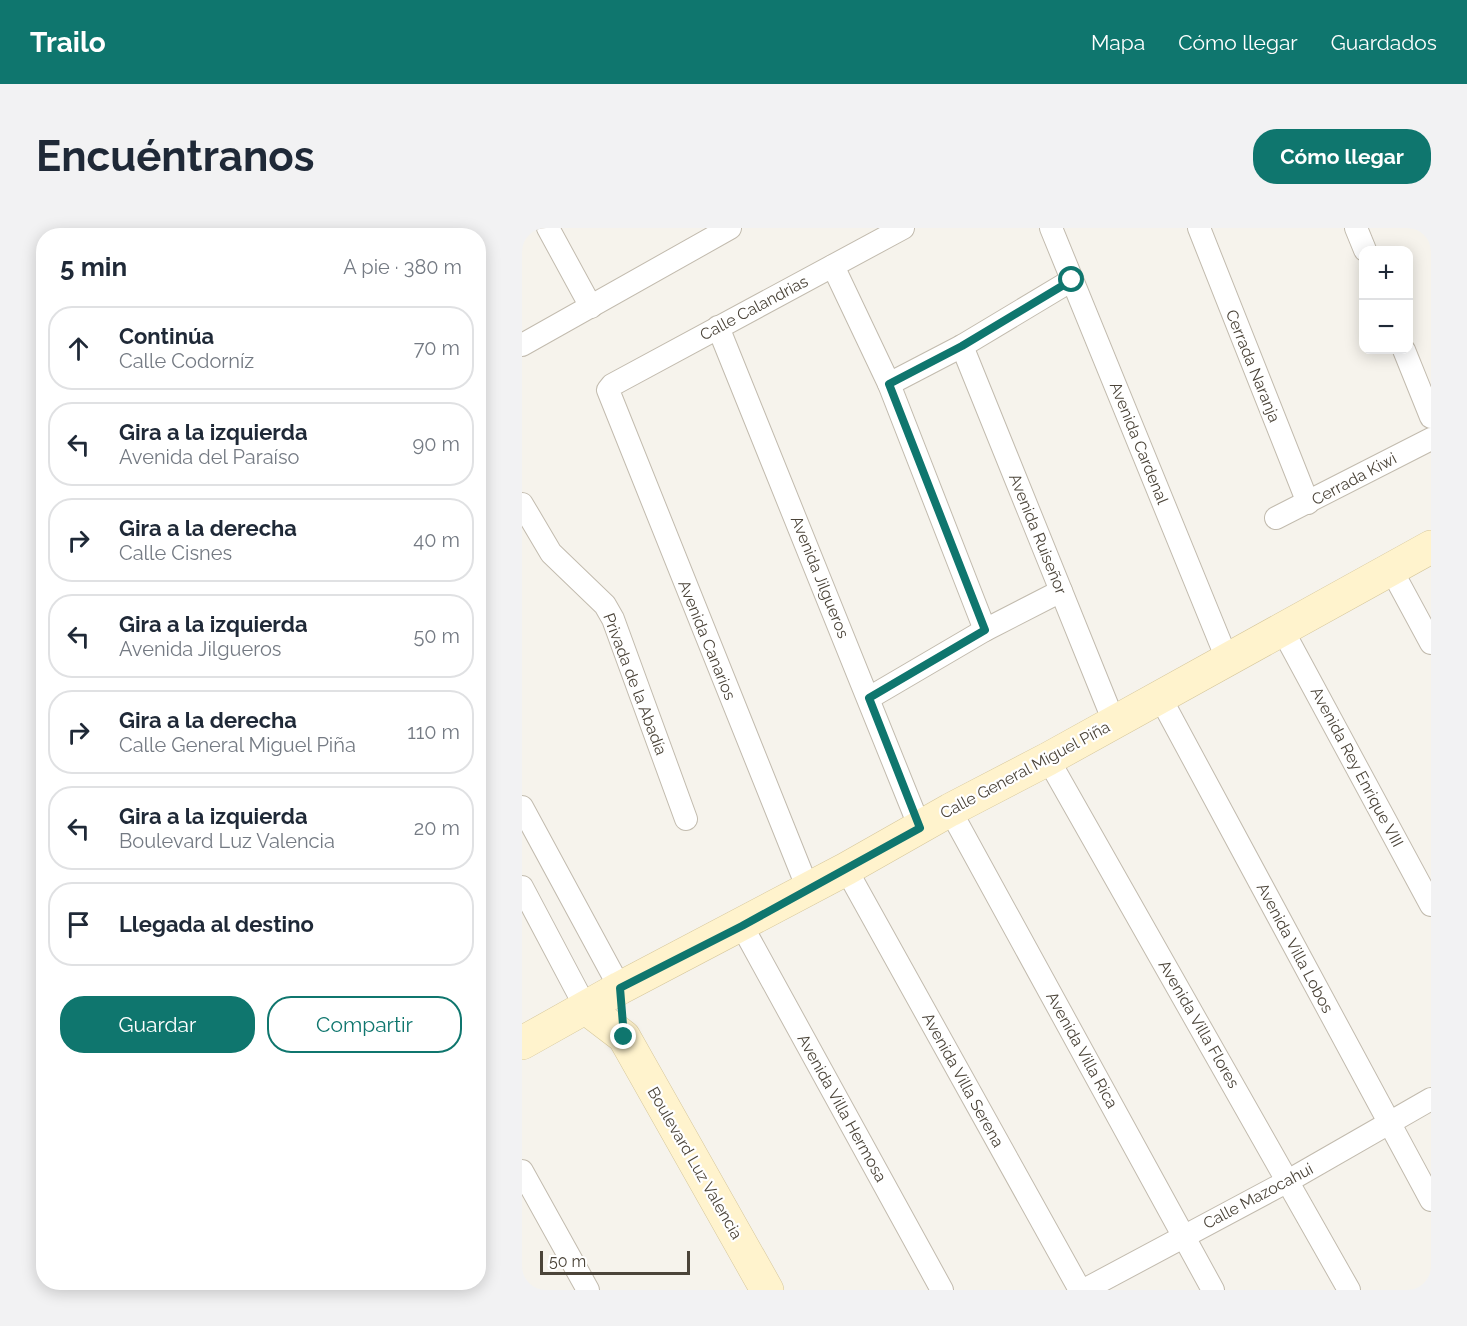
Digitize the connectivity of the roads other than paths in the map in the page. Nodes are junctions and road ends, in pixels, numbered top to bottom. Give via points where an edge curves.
1 (548, 228) edge
2 (730, 228) edge
3 (903, 228) edge
4 (1051, 228) edge
5 (1199, 228) edge
6 (1356, 228) edge
7 (1363, 246) edge
8 (833, 266) junction
9 (1072, 280) junction
10 (591, 307) junction
11 (718, 327) junction
12 (522, 345) edge
13 (962, 346) junction
14 (1406, 354) edge
15 (889, 384) junction
16 (608, 390) joint
17 (1431, 417) edge
18 (1431, 439) edge
19 (522, 504) edge
20 (1308, 504) junction
21 (1276, 518) dead end
22 (1431, 547) edge
23 (1390, 569) junction
24 (1061, 591) junction
25 (1282, 629) junction
26 (985, 630) junction
27 (1431, 643) edge
28 (1227, 659) junction
29 (1160, 697) junction
30 (869, 698) junction
31 (1114, 722) junction
32 (1048, 759) junction
33 (522, 807) edge
34 (950, 810) junction
35 (686, 819) dead end
36 (920, 828) junction
37 (846, 869) junction
38 (522, 888) edge
39 (808, 889) junction
40 (1431, 905) edge
41 (742, 926) junction
42 (620, 988) junction
43 (586, 1008) junction
44 (624, 1037) junction
45 (522, 1043) edge
46 (1431, 1099) edge
47 (1389, 1123) junction
48 (522, 1171) edge
49 (1288, 1181) junction
50 (1431, 1200) edge
51 (1183, 1236) junction
52 (588, 1290) edge
53 (767, 1290) edge
54 (942, 1290) edge
55 (1082, 1290) edge
56 (1213, 1290) edge
57 (1349, 1290) edge

1 - 10 street
2 - 10 street
3 - 8 street, Calle Calandrias
4 - 9 street, Avenida Cardenal
5 - 20 street, Cerrada Naranja
6 - 7 street
8 - 11 street, Calle Calandrias
8 - 15 street
9 - 13 street
9 - 28 street, Avenida Cardenal
10 - 12 street
11 - 16 street, Calle Calandrias
11 - 30 street, Avenida Jilgueros
13 - 15 street
13 - 24 street, Avenida Ruiseñor
14 - 17 street
15 - 26 street
16 - 39 street, Avenida Canarios
18 - 20 street, Cerrada Kiwi
19 - 35 street, Privada de la Abadía via 551,553 605,605 613,619
20 - 21 street, Cerrada Kiwi
22 - 23 street, Calle General Miguel Piña
23 - 25 street, Calle General Miguel Piña
23 - 27 street
24 - 26 street
24 - 31 street, Avenida Ruiseñor
25 - 28 street, Calle General Miguel Piña
25 - 40 street, Avenida Rey Enrique VIII
26 - 30 street
28 - 29 street, Calle General Miguel Piña
29 - 31 street, Calle General Miguel Piña
29 - 47 street, Avenida Villa Lobos
30 - 36 street, Avenida Jilgueros
31 - 32 street, Calle General Miguel Piña
32 - 34 street, Calle General Miguel Piña
32 - 49 street, Avenida Villa Flores
33 - 42 street, Boulevard Luz Valencia
34 - 36 street, Calle General Miguel Piña
34 - 51 street, Avenida Villa Rica
36 - 37 street, Calle General Miguel Piña
37 - 39 street, Calle General Miguel Piña
37 - 55 street, Avenida Villa Serena
38 - 43 street, Boulevard Luz Valencia
39 - 41 street, Calle General Miguel Piña
41 - 42 street, Calle General Miguel Piña
41 - 54 street, Avenida Villa Hermosa
42 - 43 street, Calle General Miguel Piña
42 - 44 street, Boulevard Luz Valencia
43 - 44 street, Boulevard Luz Valencia
43 - 45 street, Calle General Miguel Piña
44 - 53 street, Boulevard Luz Valencia
46 - 47 street, Calle Mazocahui
47 - 49 street, Calle Mazocahui
47 - 50 street, Avenida Villa Lobos
48 - 52 street
49 - 51 street, Calle Mazocahui
49 - 57 street, Avenida Villa Flores
51 - 55 street, Calle Mazocahui
51 - 56 street, Avenida Villa Rica

